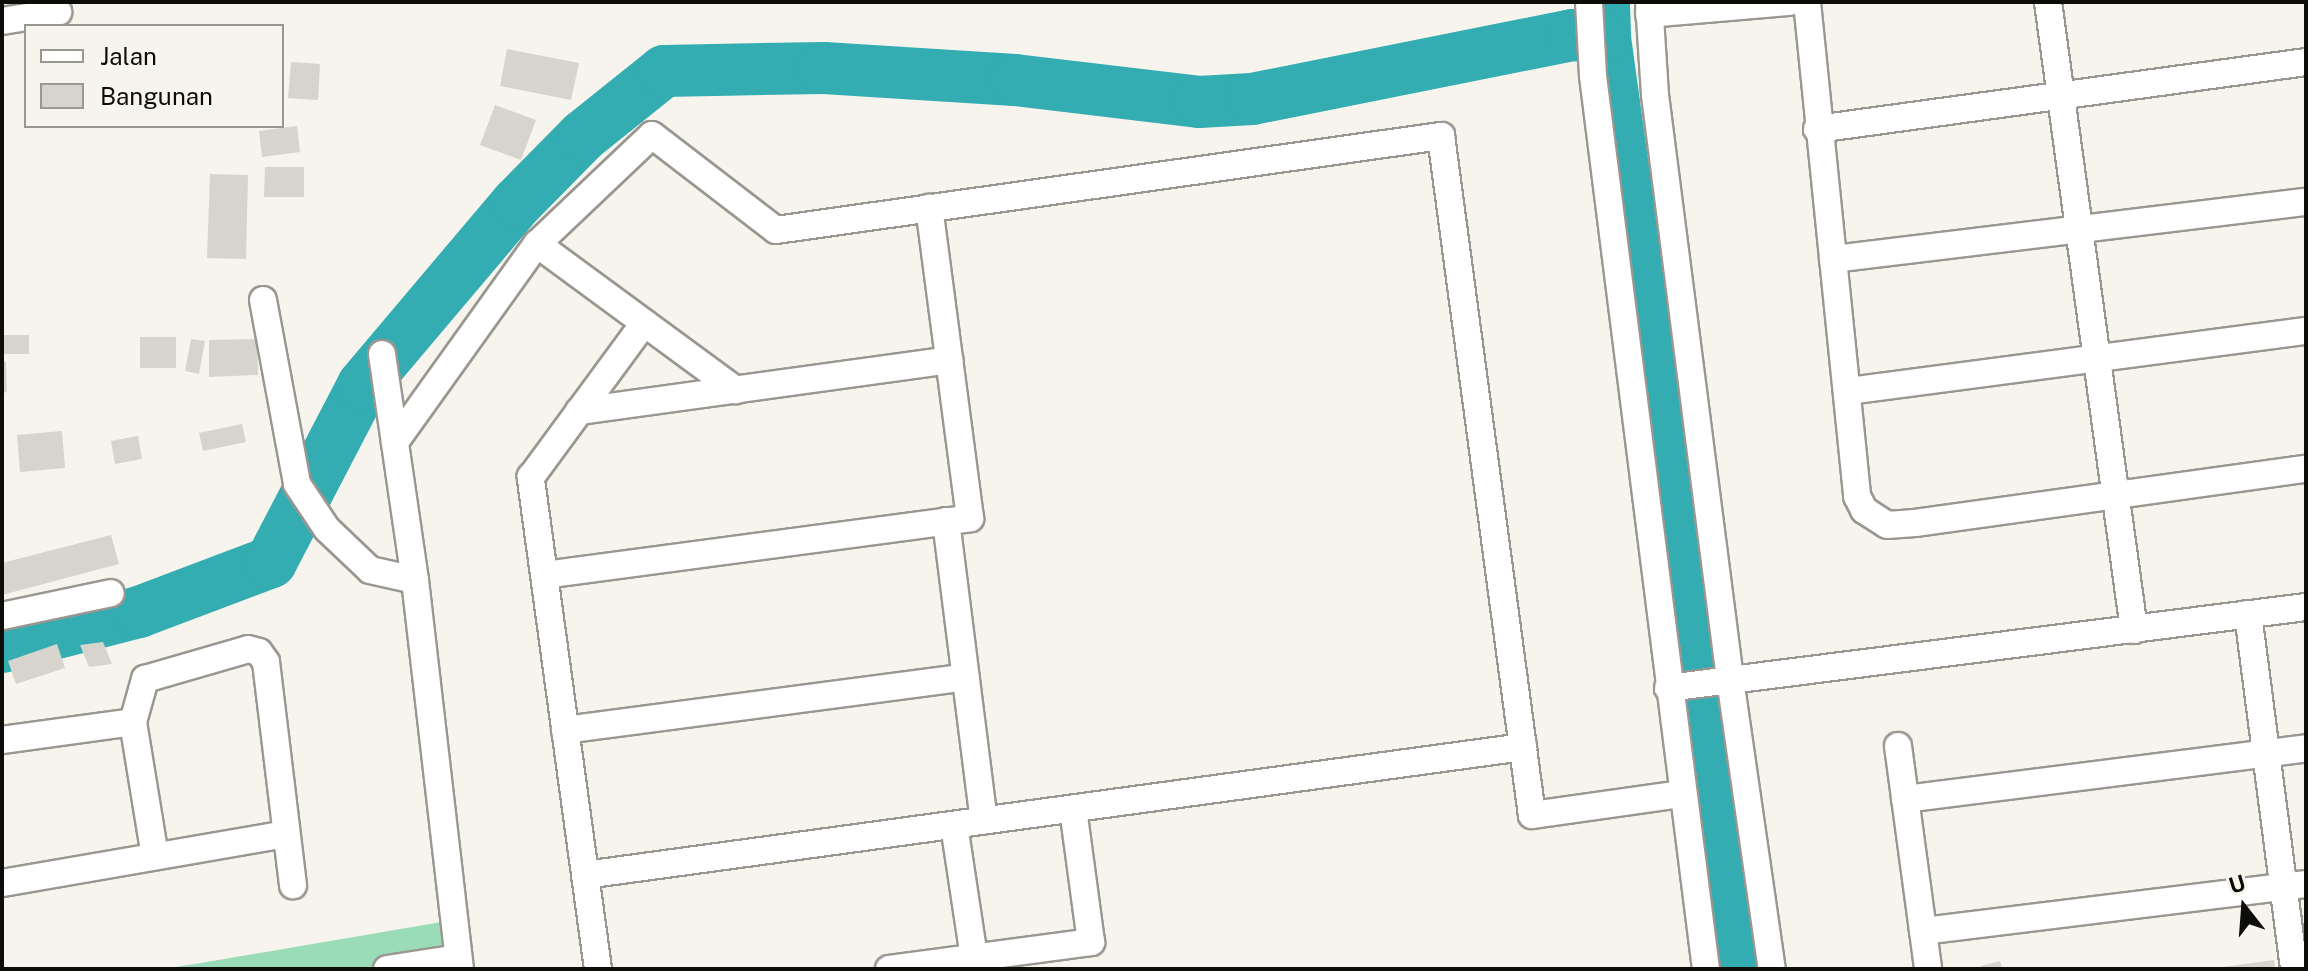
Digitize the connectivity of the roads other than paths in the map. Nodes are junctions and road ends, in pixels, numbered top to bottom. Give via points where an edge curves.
1 (1789, 2) edge
2 (1807, 2) edge
3 (2048, 2) edge
4 (1590, 5) edge
5 (1649, 8) edge
6 (58, 12) dead end
7 (2, 21) edge
8 (2306, 62) edge
9 (2060, 95) junction
10 (1817, 129) junction
11 (2306, 202) edge
12 (929, 208) junction
13 (2079, 230) junction
14 (537, 244) junction
15 (1833, 259) junction
16 (263, 300) dead end
17 (644, 323) junction
18 (2306, 331) edge
19 (382, 354) dead end
20 (2097, 358) junction
21 (950, 360) junction
22 (736, 390) junction
23 (1849, 391) junction
24 (579, 411) junction
25 (395, 442) junction
26 (2306, 469) edge
27 (2115, 494) junction
28 (946, 521) junction
29 (545, 575) junction
30 (415, 580) junction
31 (111, 593) dead end
32 (2306, 607) edge
33 (2248, 614) junction
34 (2, 616) edge
35 (2134, 630) junction
36 (966, 677) junction
37 (1724, 680) junction
38 (1675, 688) junction
39 (133, 722) junction
40 (565, 730) junction
41 (2, 740) edge
42 (1898, 746) dead end
43 (1523, 747) junction
44 (2306, 748) edge
45 (2266, 753) junction
46 (1682, 794) junction
47 (1905, 799) junction
48 (1073, 809) junction
49 (984, 821) junction
50 (954, 825) junction
51 (285, 834) junction
52 (155, 856) junction
53 (585, 875) junction
54 (2, 883) edge
55 (293, 885) dead end
56 (2295, 886) edge
57 (1923, 931) junction
58 (1070, 957) edge
59 (974, 958) junction
60 (459, 964) edge
61 (387, 969) edge
62 (598, 969) edge
63 (889, 969) edge
64 (1706, 969) edge
65 (1772, 969) edge
66 (1928, 969) edge
67 (2294, 969) edge

1 - 5 street
2 - 10 street
3 - 9 street
4 - 38 street via 1593,76
5 - 37 street
6 - 7 street
8 - 9 street
9 - 10 street
9 - 13 street
10 - 15 street
11 - 13 street
12 - 14 street via 776,230 652,135
12 - 21 street
12 - 43 street via 1441,136
13 - 15 street
13 - 20 street
14 - 17 street
14 - 25 street
15 - 23 street
16 - 30 street via 297,484 370,570
17 - 22 street
17 - 24 street
18 - 20 street
19 - 25 street
20 - 23 street
20 - 27 street
21 - 22 street
21 - 28 street via 970,518
22 - 24 street
23 - 27 street via 1857,496 1864,510 1887,525
24 - 29 street via 531,477
25 - 30 street
26 - 27 street
27 - 35 street
28 - 29 street
28 - 36 street
29 - 40 street
30 - 60 street
31 - 34 street
32 - 33 street
33 - 35 street
33 - 45 street
35 - 37 street
36 - 40 street
36 - 49 street
37 - 38 street
37 - 65 street
38 - 46 street
39 - 41 street
39 - 51 street via 145,679 248,649 259,652 266,662
39 - 52 street
40 - 53 street
42 - 47 street
43 - 46 street via 1532,815
43 - 48 street
44 - 45 street
45 - 47 street
45 - 56 street
46 - 64 street
47 - 57 street
48 - 49 street
48 - 58 street via 1091,942
49 - 50 street
50 - 53 street
50 - 59 street
51 - 52 street
51 - 55 street
52 - 54 street
53 - 62 street
56 - 57 street
56 - 67 street
57 - 66 street
58 - 59 street
59 - 63 street
60 - 61 street

